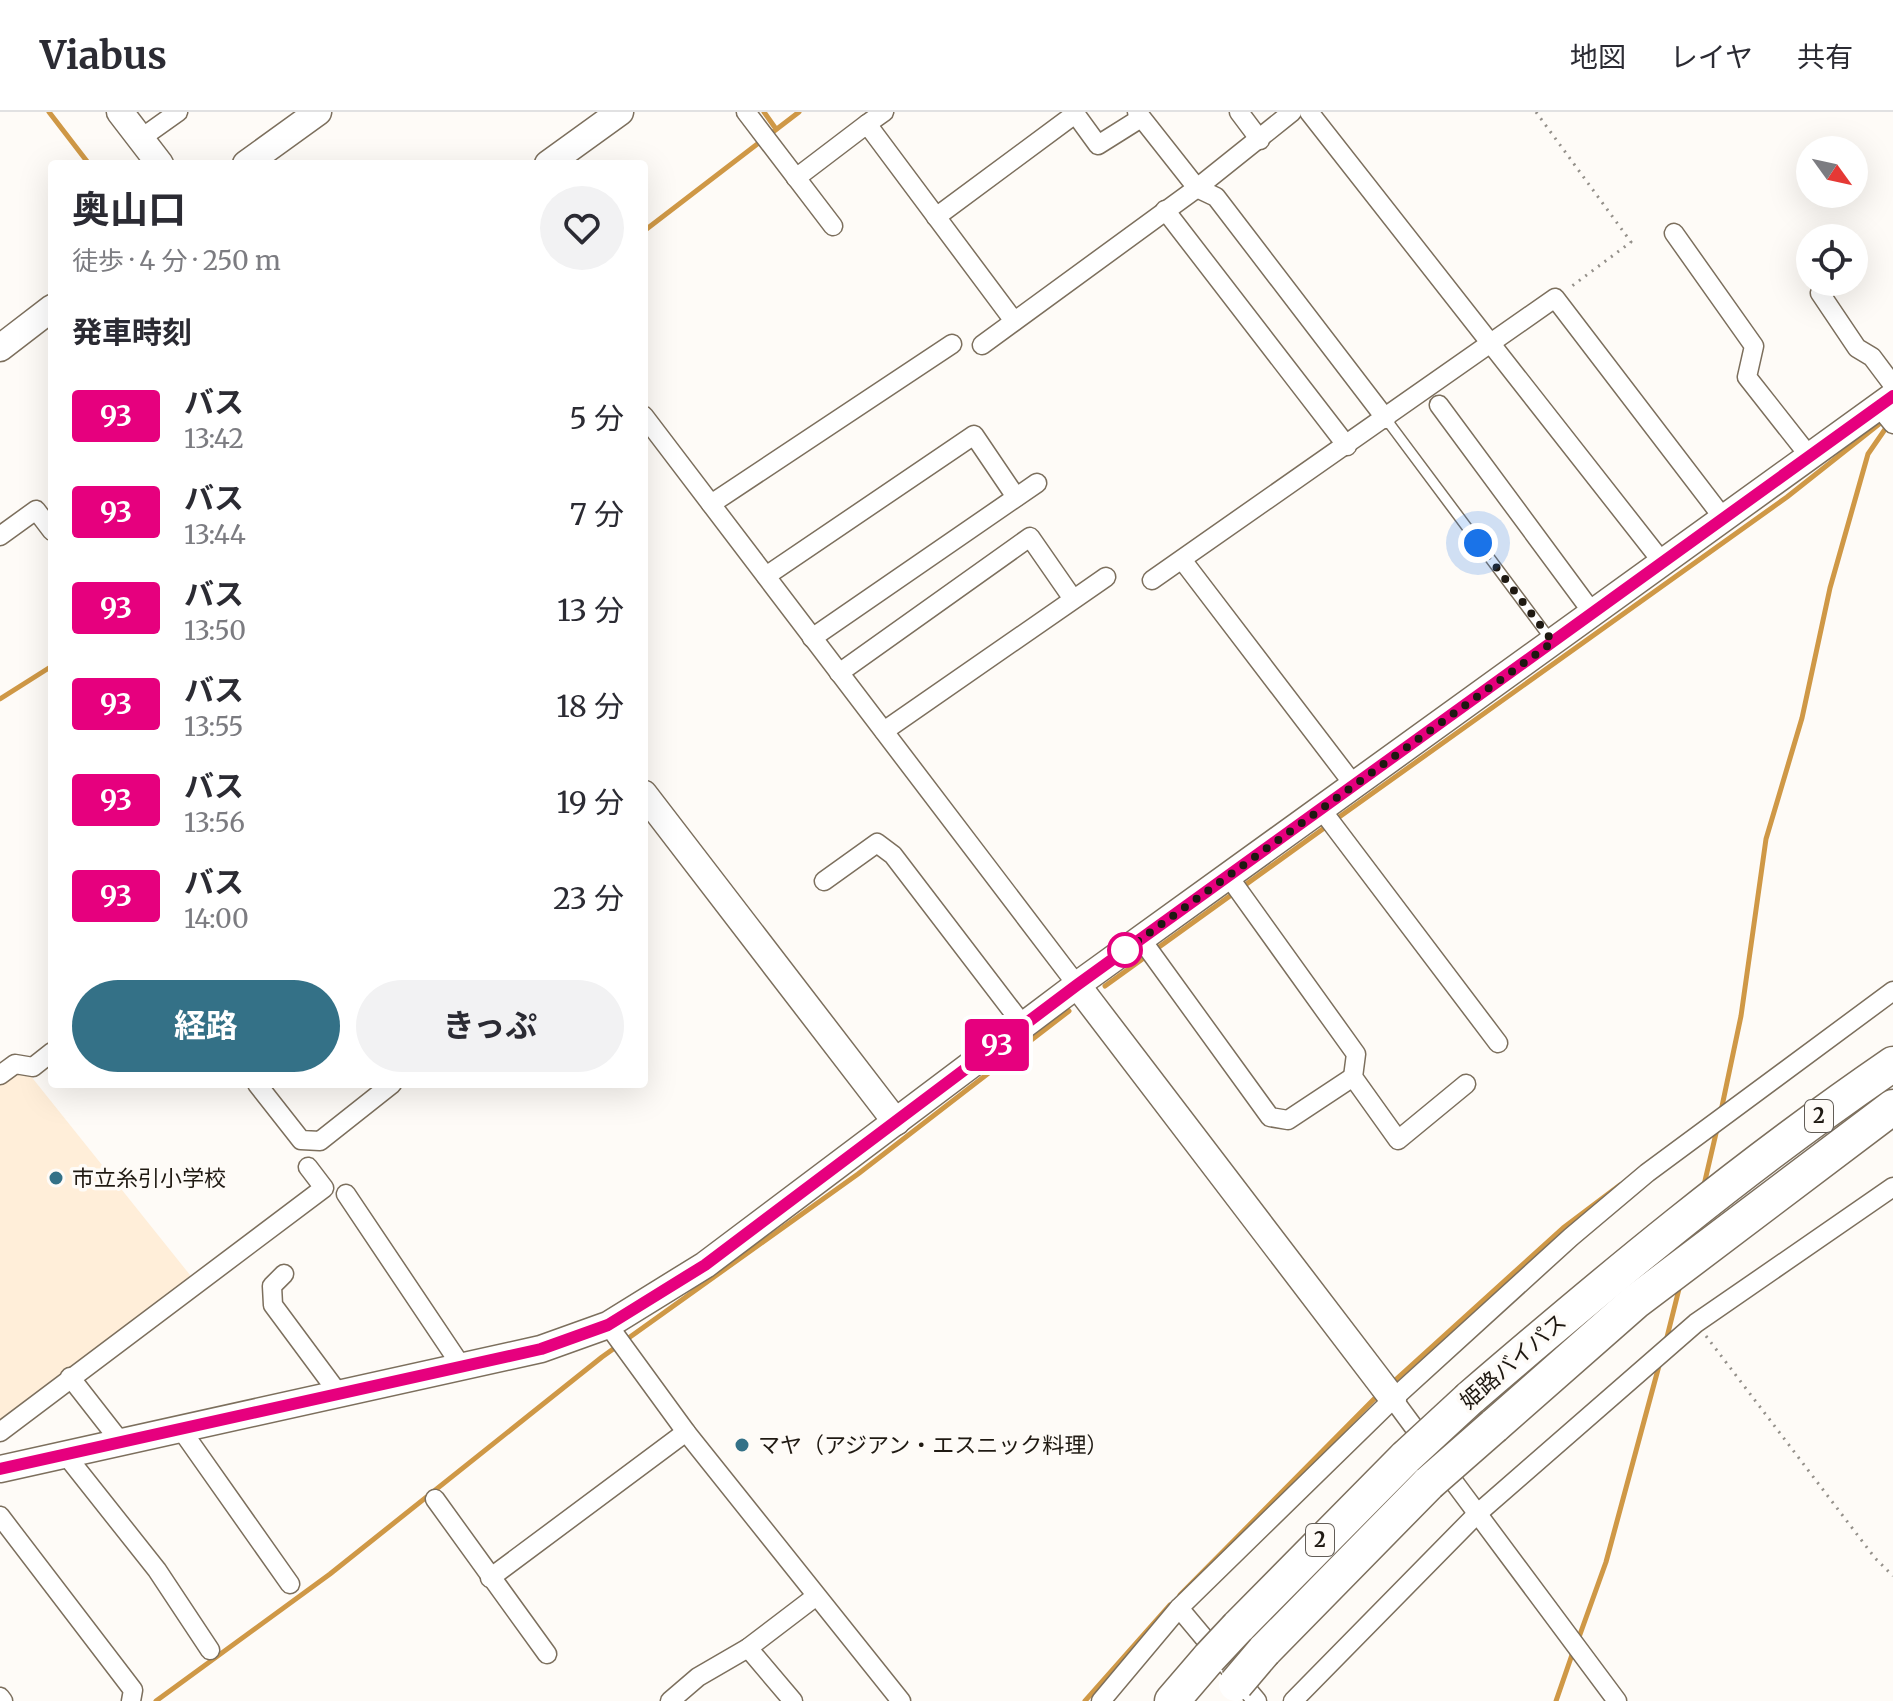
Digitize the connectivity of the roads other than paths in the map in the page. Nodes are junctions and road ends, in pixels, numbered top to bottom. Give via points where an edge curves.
1 (120, 112) edge
2 (178, 112) edge
3 (620, 112) edge
4 (746, 112) edge
5 (884, 112) edge
6 (1239, 112) edge
7 (1292, 112) edge
8 (1309, 112) edge
9 (1074, 113) edge
10 (1139, 115) edge
11 (302, 117) edge
12 (867, 124) junction
13 (140, 139) junction
14 (1260, 140) junction
15 (157, 160) edge
16 (251, 160) edge
17 (554, 160) edge
18 (796, 178) junction
19 (1197, 188) junction
20 (1165, 210) junction
21 (936, 217) junction
22 (833, 226) dead end
23 (1674, 233) dead end
24 (1822, 296) edge
25 (48, 311) edge
26 (1014, 321) junction
27 (1492, 342) junction
28 (952, 344) dead end
29 (982, 345) dead end
30 (0, 348) edge
31 (1889, 403) edge
32 (1439, 405) dead end
33 (1386, 419) junction
34 (648, 421) edge
35 (660, 437) junction
36 (648, 446) edge
37 (1347, 446) junction
38 (1810, 457) junction
39 (1037, 483) dead end
40 (1016, 497) junction
41 (711, 504) junction
42 (1724, 519) junction
43 (48, 526) edge
44 (0, 536) edge
45 (1183, 561) junction
46 (1663, 563) junction
47 (766, 576) junction
48 (1106, 577) dead end
49 (1152, 580) dead end
50 (1073, 599) junction
51 (1592, 612) junction
52 (812, 638) junction
53 (1553, 642) junction
54 (839, 673) junction
55 (884, 731) junction
56 (1354, 785) junction
57 (648, 799) edge
58 (1321, 809) junction
59 (824, 881) dead end
60 (1236, 887) junction
61 (1148, 949) junction
62 (1077, 985) junction
63 (1893, 991) edge
64 (1023, 1025) junction
65 (1498, 1043) dead end
66 (48, 1055) edge
67 (1893, 1064) edge
68 (0, 1075) edge
69 (1353, 1077) junction
70 (1466, 1084) dead end
71 (260, 1088) edge
72 (387, 1088) edge
73 (1893, 1107) edge
74 (896, 1122) junction
75 (308, 1167) dead end
76 (1893, 1187) edge
77 (346, 1194) dead end
78 (284, 1274) dead end
79 (608, 1325) junction
80 (462, 1367) junction
81 (70, 1377) junction
82 (339, 1394) junction
83 (1393, 1399) junction
84 (180, 1428) junction
85 (0, 1432) edge
86 (686, 1432) junction
87 (120, 1441) junction
88 (65, 1454) junction
89 (0, 1469) edge
90 (435, 1499) dead end
91 (1477, 1514) junction
92 (0, 1516) edge
93 (490, 1578) junction
94 (290, 1584) dead end
95 (815, 1597) junction
96 (1179, 1608) junction
97 (748, 1648) junction
98 (210, 1650) dead end
99 (547, 1654) dead end
100 (1238, 1695) edge
101 (131, 1701) edge
102 (670, 1701) edge
103 (793, 1701) edge
104 (901, 1701) edge
105 (1101, 1701) edge
106 (1172, 1701) edge
107 (1293, 1701) edge
108 (1617, 1701) edge

1 - 13 main road
2 - 13 street
3 - 17 main road
4 - 18 street
5 - 12 street
6 - 14 street
7 - 14 street
8 - 27 street
9 - 10 street via 1098,145
9 - 21 street
10 - 19 street
11 - 16 main road
12 - 18 street
12 - 21 street
13 - 15 main road
14 - 19 street
18 - 22 street
19 - 20 street
19 - 33 street via 1216,197
20 - 26 street
20 - 37 street
21 - 26 street
23 - 38 street via 1754,346 1747,377
24 - 31 street via 1857,348 1872,357
25 - 30 main road
26 - 29 street
27 - 33 street
27 - 42 street via 1555,298
27 - 46 street
28 - 41 street
31 - 38 main road
32 - 51 street
33 - 37 street
33 - 53 lane
34 - 35 street
35 - 36 street
35 - 41 street
37 - 45 street
38 - 42 main road
39 - 40 street
40 - 47 street via 974,435
40 - 52 street
41 - 47 street
42 - 46 main road
43 - 44 street via 36,510
45 - 49 street
45 - 56 street
46 - 51 main road
47 - 52 street
48 - 50 street
50 - 54 street via 1030,537
50 - 55 street
51 - 53 main road
52 - 54 street
53 - 56 main road
54 - 55 street
55 - 62 street
56 - 58 main road
57 - 74 main road
58 - 60 main road
58 - 65 street
59 - 64 street via 877,843 893,855
60 - 61 main road
60 - 69 street via 1356,1054
61 - 62 main road
61 - 69 street via 1270,1117 1288,1120
62 - 64 main road
62 - 83 main road
63 - 83 street via 1647,1173
64 - 74 main road
66 - 68 street via 33,1067 15,1064
67 - 106 highway, 姫路バイパス / 2, bridge via 1614,1274 1470,1398 1238,1627
69 - 70 street via 1398,1140
71 - 72 street via 301,1140 320,1141
73 - 100 highway, 姫路バイパス / 2, bridge via 1635,1302 1429,1483 1264,1651
74 - 79 main road via 705,1265
75 - 81 street via 324,1188
76 - 91 street via 1696,1323
77 - 80 street
78 - 82 street via 272,1286 273,1305
79 - 80 main road via 541,1349
79 - 86 street
80 - 82 main road
81 - 85 street
81 - 87 street
82 - 84 main road
83 - 91 street
83 - 96 street
84 - 87 main road
84 - 94 street
86 - 93 street
86 - 95 street
87 - 88 main road
88 - 89 main road
88 - 98 street via 157,1570
90 - 93 street
91 - 107 street
91 - 108 street
92 - 101 street via 133,1690
93 - 99 street
95 - 97 street
95 - 104 street
96 - 100 street
96 - 105 street
97 - 102 street via 698,1677
97 - 103 street

